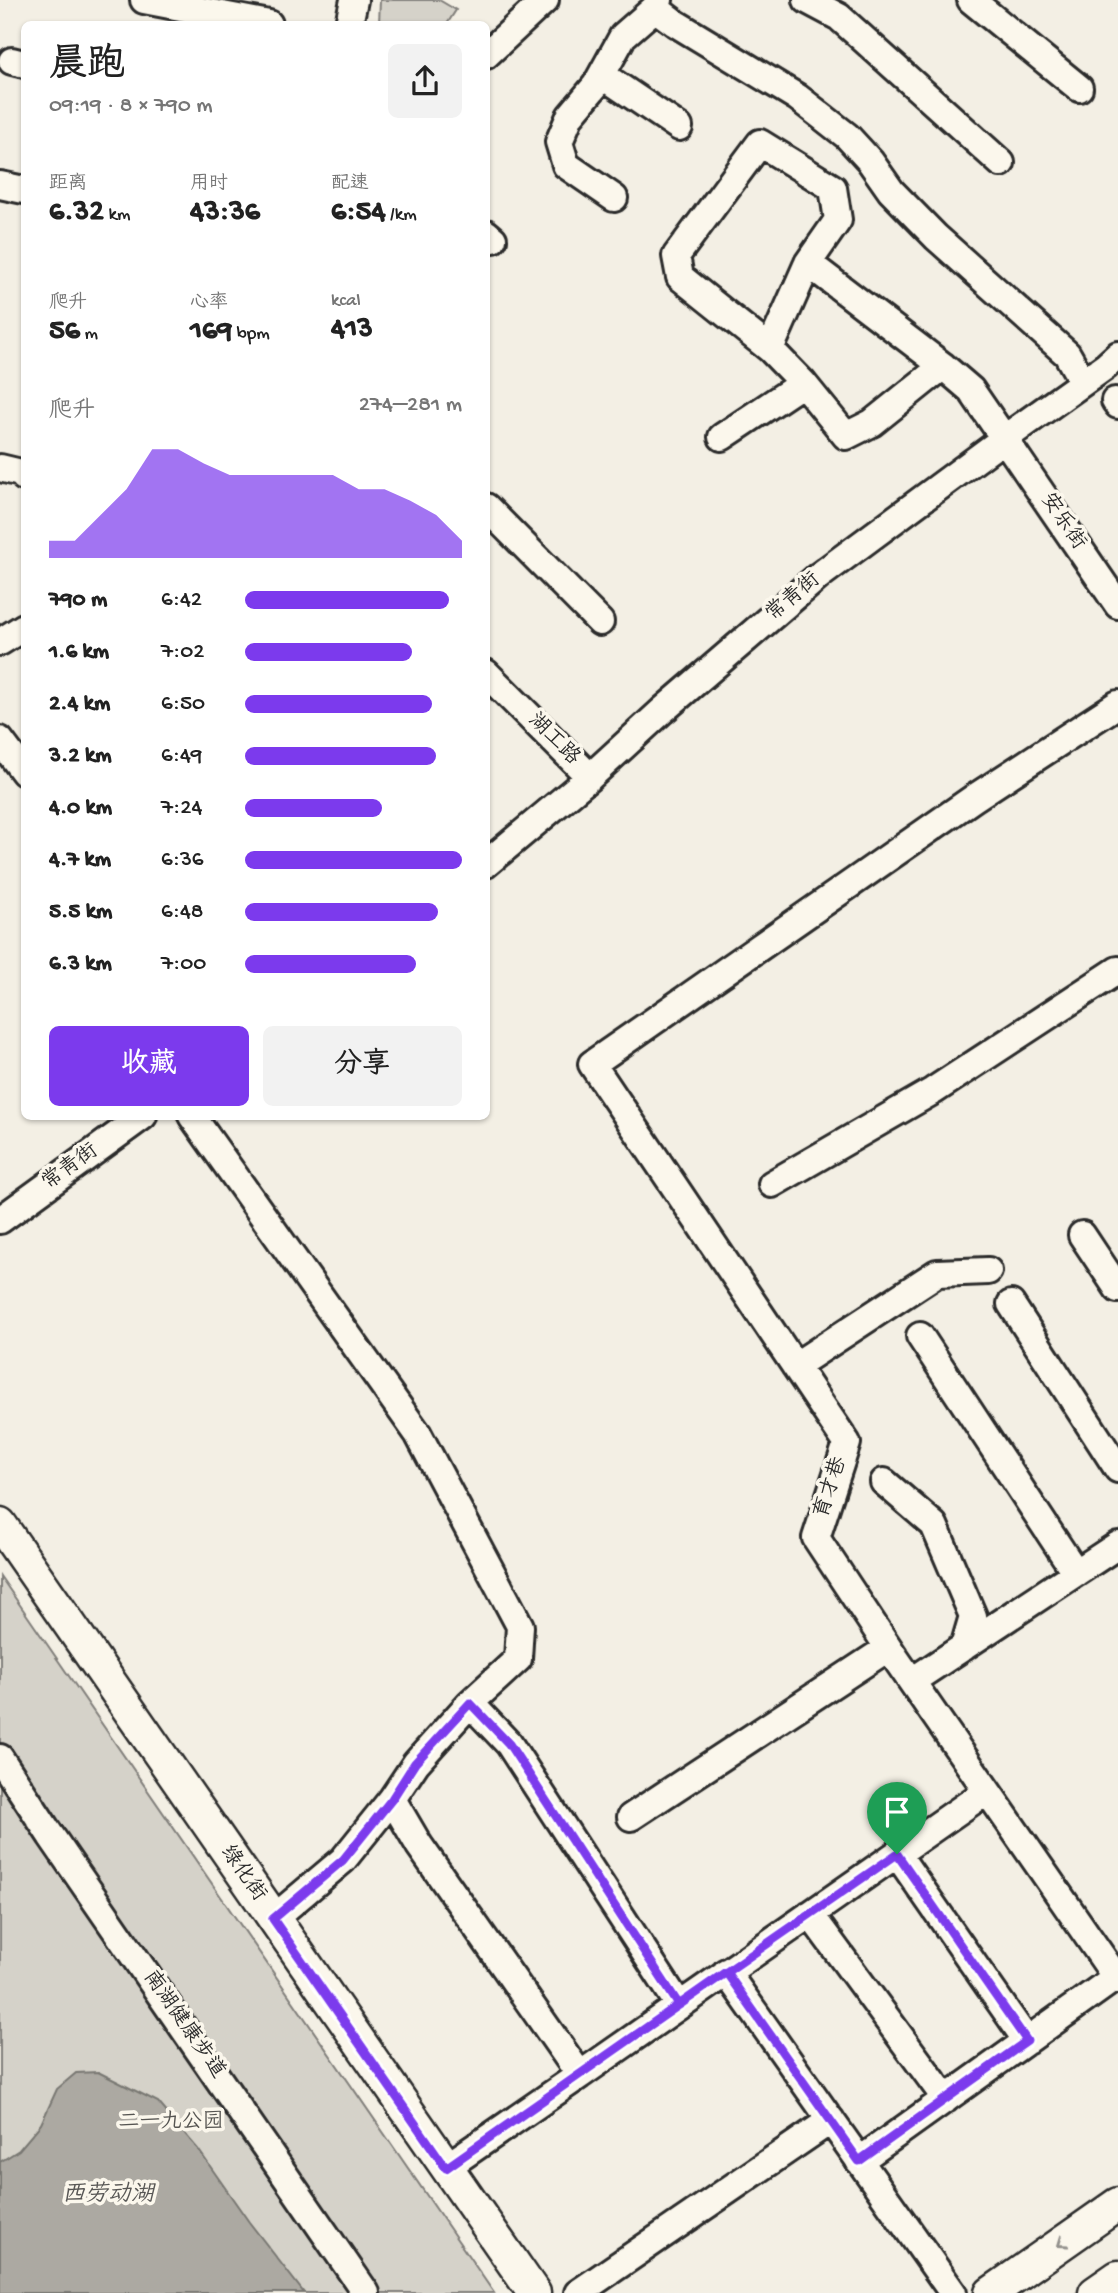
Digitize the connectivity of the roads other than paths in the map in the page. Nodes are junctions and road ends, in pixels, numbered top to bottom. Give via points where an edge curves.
1 (354, 0) edge
2 (545, 0) edge
3 (807, 0) edge
4 (971, 0) edge
5 (657, 4) edge
6 (162, 7) edge
7 (250, 21) edge
8 (350, 21) edge
9 (490, 51) edge
10 (601, 75) junction
11 (1079, 88) dead end
12 (679, 127) dead end
13 (1001, 163) dead end
14 (0, 185) edge
15 (21, 189) edge
16 (614, 198) dead end
17 (808, 263) junction
18 (770, 349) junction
19 (1118, 355) edge
20 (943, 366) junction
21 (1083, 382) junction
22 (803, 383) junction
23 (722, 437) dead end
24 (1005, 438) junction
25 (0, 468) edge
26 (21, 473) edge
27 (490, 511) edge
28 (1118, 605) edge
29 (600, 622) dead end
30 (21, 629) edge
31 (0, 642) edge
32 (490, 677) edge
33 (1118, 704) edge
34 (0, 740) edge
35 (21, 768) edge
36 (590, 777) junction
37 (490, 861) edge
38 (1118, 970) edge
39 (138, 1120) edge
40 (195, 1120) edge
41 (772, 1184) dead end
42 (0, 1220) edge
43 (1082, 1235) dead end
44 (988, 1271) dead end
45 (1118, 1289) edge
46 (1011, 1304) dead end
47 (920, 1336) dead end
48 (795, 1366) junction
49 (1118, 1469) edge
50 (884, 1482) dead end
51 (0, 1524) edge
52 (1118, 1545) edge
53 (1076, 1573) junction
54 (964, 1647) junction
55 (888, 1648) junction
56 (912, 1681) junction
57 (470, 1703) junction
58 (0, 1758) edge
59 (987, 1791) junction
60 (392, 1799) junction
61 (631, 1817) dead end
62 (897, 1854) junction
63 (810, 1914) junction
64 (273, 1919) junction
65 (726, 1972) junction
66 (1117, 1979) edge
67 (679, 2005) junction
68 (1027, 2041) junction
69 (580, 2075) junction
70 (946, 2099) junction
71 (831, 2120) junction
72 (859, 2161) junction
73 (446, 2168) junction
74 (1118, 2204) edge
75 (1118, 2277) edge
76 (366, 2293) edge
77 (534, 2293) edge
78 (578, 2293) edge
79 (953, 2293) edge
80 (991, 2293) edge
81 (1095, 2293) edge

1 - 8 street
2 - 9 street
3 - 13 street via 839,17
4 - 11 street
5 - 10 street via 623,36
5 - 21 street via 676,23 797,97 847,136 936,237 1067,354
6 - 7 street
10 - 12 street
10 - 16 street via 570,116 559,142 566,165
14 - 15 street
17 - 18 street
17 - 18 street via 838,220 833,188 760,143 676,256 680,277
17 - 20 street, 安乐街
18 - 22 street
19 - 21 street, 常青街
20 - 22 street via 872,423 846,436
20 - 24 street, 安乐街 via 971,390
21 - 24 street, 常青街
22 - 23 street
24 - 28 street, 安乐街
24 - 36 street, 常青街 via 820,575
25 - 26 street
27 - 29 street
30 - 31 street
32 - 36 street, 湖工路
33 - 48 street, 育才巷 via 974,798 592,1064
34 - 35 street
36 - 37 street, 常青街
38 - 41 street via 933,1091
39 - 42 street, 常青街
40 - 57 street via 418,1434 520,1626 518,1659
43 - 45 street
44 - 48 street via 937,1273
46 - 49 street
47 - 53 street
48 - 55 street, 育才巷 via 847,1443 816,1538
50 - 54 street via 934,1525 973,1616
51 - 64 main road, 绿化街
52 - 53 street
53 - 54 street
54 - 56 street
55 - 56 street, 育才巷
55 - 61 street
56 - 59 street, 育才巷
57 - 60 street via 415,1763
57 - 67 street via 509,1744
58 - 76 street, 南湖健康步道
59 - 62 street
59 - 66 street, 育才巷
60 - 64 street via 343,1860
60 - 69 street via 419,1845
62 - 63 street
62 - 68 street
63 - 65 street
63 - 70 street
64 - 73 main road, 绿化街
65 - 67 street
65 - 71 street
66 - 68 street
67 - 69 street
68 - 70 street
69 - 73 street
70 - 72 street
71 - 72 street
71 - 78 street
72 - 79 street
73 - 77 main road, 绿化街
74 -> 80 main road
75 - 81 main road

